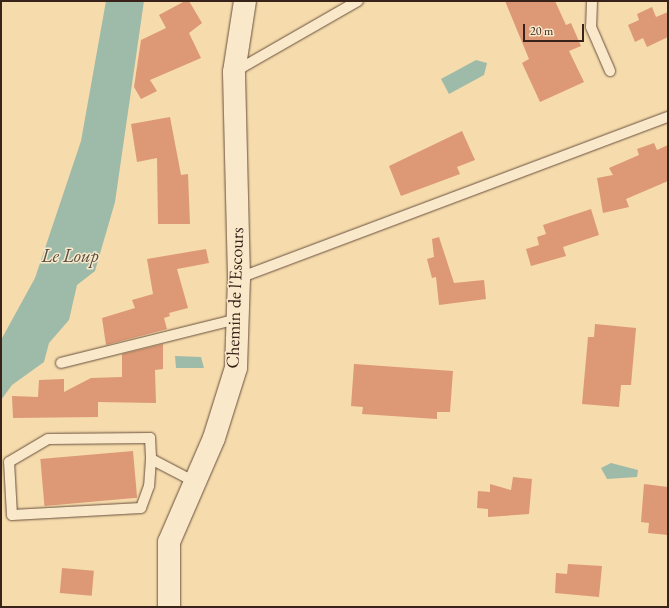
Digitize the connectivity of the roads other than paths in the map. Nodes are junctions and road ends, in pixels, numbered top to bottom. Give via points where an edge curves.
1 (245, 1) edge
2 (358, 1) edge
3 (592, 1) edge
4 (610, 71) dead end
5 (234, 72) junction
6 (668, 117) edge
7 (239, 278) junction
8 (238, 318) junction
9 (61, 363) dead end
10 (151, 459) junction
11 (195, 482) junction
12 (169, 607) edge

1 - 5 street, Chemin de l'Escours
2 - 5 lane
3 - 4 lane via 591,27
5 - 7 street, Chemin de l'Escours
6 - 7 lane
7 - 8 street, Chemin de l'Escours
8 - 9 lane
8 - 11 street, Chemin de l'Escours via 236,368 214,438
10 - 10 lane via 150,438 48,438 9,462 12,515 141,508 149,486
10 - 11 lane
11 - 12 street, Chemin de l'Escours via 169,542

